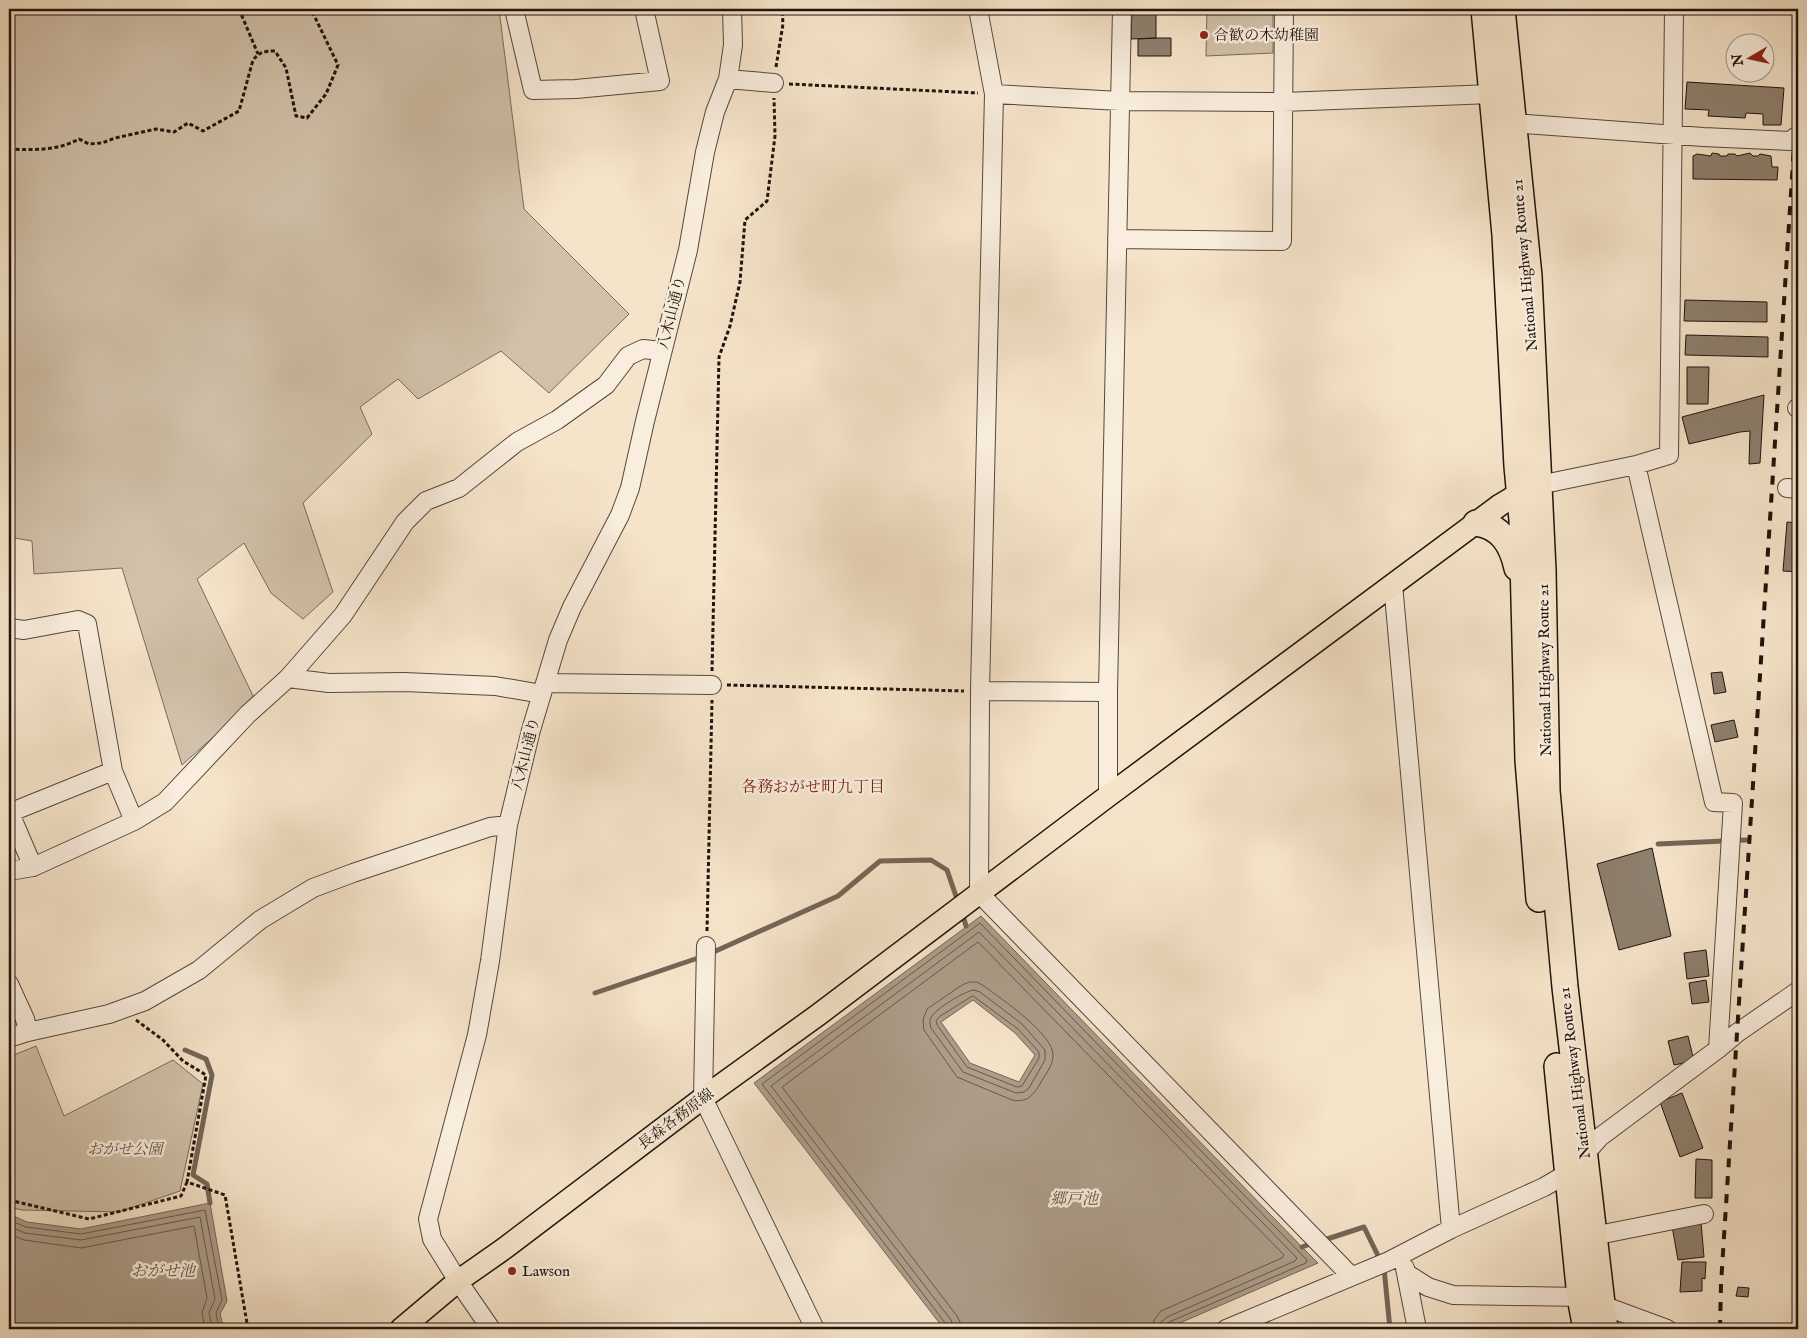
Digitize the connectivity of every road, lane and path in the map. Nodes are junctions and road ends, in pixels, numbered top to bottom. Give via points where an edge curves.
1 (239, 9) edge
2 (310, 9) edge
3 (514, 9) edge
4 (644, 9) edge
5 (732, 9) edge
6 (782, 9) edge
7 (978, 9) edge
8 (1122, 9) edge
9 (1284, 9) edge
10 (1484, 9) edge
11 (1502, 9) edge
12 (1674, 9) edge
13 (258, 54) junction
14 (728, 79) junction
15 (774, 83) junction
16 (994, 94) junction
17 (1492, 94) junction
18 (1120, 101) junction
19 (1283, 102) junction
20 (1512, 123) junction
21 (1674, 134) junction
22 (1798, 137) edge
23 (9, 149) edge
24 (1117, 238) junction
25 (662, 351) junction
26 (1636, 465) junction
27 (1530, 489) junction
28 (1476, 523) junction
29 (1393, 584) junction
30 (1525, 607) junction
31 (9, 628) edge
32 (288, 678) junction
33 (712, 685) junction
34 (544, 688) junction
35 (980, 691) junction
36 (1108, 692) junction
37 (113, 771) junction
38 (1108, 796) junction
39 (9, 812) edge
40 (134, 821) junction
41 (508, 825) junction
42 (33, 866) junction
43 (9, 870) edge
44 (966, 903) junction
45 (706, 954) joint
46 (9, 984) edge
47 (1798, 991) edge
48 (122, 1009) junction
49 (28, 1032) junction
50 (9, 1038) edge
51 (1718, 1049) junction
52 (703, 1098) junction
53 (1584, 1152) junction
54 (1568, 1173) junction
55 (187, 1182) junction
56 (9, 1200) edge
57 (1704, 1214) dead end
58 (1451, 1229) junction
59 (1593, 1236) junction
60 (1395, 1258) junction
61 (1359, 1273) junction
62 (1406, 1273) junction
63 (458, 1281) junction
64 (1598, 1319) edge
65 (248, 1329) edge
66 (401, 1329) edge
67 (491, 1329) edge
68 (815, 1329) edge
69 (1226, 1329) edge
70 (1417, 1329) edge
71 (1668, 1329) edge

1 - 13 path
2 - 13 path via 338,65 326,94 307,118 296,116 286,68 275,51
3 - 4 street via 534,90 660,81
5 - 14 street, 八木山通り via 733,45
6 - 15 path
7 - 16 street
8 - 18 street
9 - 19 street
10 - 17 highway, National Highway Route 21
11 - 20 highway, National Highway Route 21
12 - 21 street
13 - 23 path via 253,60 239,111 204,132 188,123 174,132 156,129 102,144 89,144 79,139 67,146 42,150
14 - 15 street
14 - 25 street, 八木山通り via 705,152 688,250
15 - 16 path
15 - 33 path via 775,136 767,201 745,220 740,282 719,356
16 - 18 street
16 - 35 street
17 - 19 street
17 - 27 highway, National Highway Route 21 via 1505,235 1516,447
18 - 19 street
18 - 24 street
19 - 24 street via 1282,241
20 - 21 street
20 - 27 highway, National Highway Route 21 via 1529,276
21 - 22 street via 1791,141
21 - 26 street via 1669,455
24 - 36 street
25 - 32 street via 643,349 628,356 606,385 557,420 517,442 459,488 426,500 405,522 343,615
25 - 34 street, 八木山通り via 630,488 620,516 572,607
26 - 27 street
26 - 51 street via 1714,802 1733,803
27 - 28 main road, 長森各務原線
27 - 30 highway, National Highway Route 21
27 - 53 highway, National Highway Route 21 via 1543,570 1547,790
28 - 29 main road, 長森各務原線
28 - 30 highway via 1486,524 1505,537 1514,554
29 - 38 main road, 長森各務原線
29 - 58 street
30 - 54 highway, National Highway Route 21 via 1528,751 1535,859
31 - 37 street via 24,630 78,620 87,624
32 - 34 street via 329,683 404,682
32 - 40 street via 248,714 165,802
33 - 34 street
33 - 35 path
33 - 45 path
34 - 41 street, 八木山通り
35 - 36 street
35 - 44 street
36 - 38 street
37 - 39 street
37 - 40 street
38 - 44 main road, 長森各務原線
39 - 42 street
40 - 42 street
41 - 48 street via 490,827 313,888 260,920 199,970 145,1001
41 - 63 street, 八木山通り via 490,961 472,1053 428,1219 432,1239
42 - 43 street
44 - 52 main road, 長森各務原線
44 - 61 street via 1327,1252
45 - 52 street
46 - 49 street
47 - 51 street via 1737,1032
48 - 49 street
48 - 55 path via 163,1040 183,1061 206,1075
49 - 50 street
51 - 53 street
52 - 63 main road, 長森各務原線
52 - 68 street
53 - 54 street
53 - 59 highway, National Highway Route 21
54 - 58 street
54 - 64 highway, National Highway Route 21
55 - 56 path via 181,1196 89,1218
55 - 65 path via 225,1195
57 - 59 street
58 - 60 street
59 - 64 highway, National Highway Route 21
60 - 61 street
60 - 62 street
61 - 69 street
62 - 64 street via 1428,1287 1453,1295
62 - 70 street
63 - 66 main road, 長森各務原線
63 - 67 street, 八木山通り
64 - 71 street

